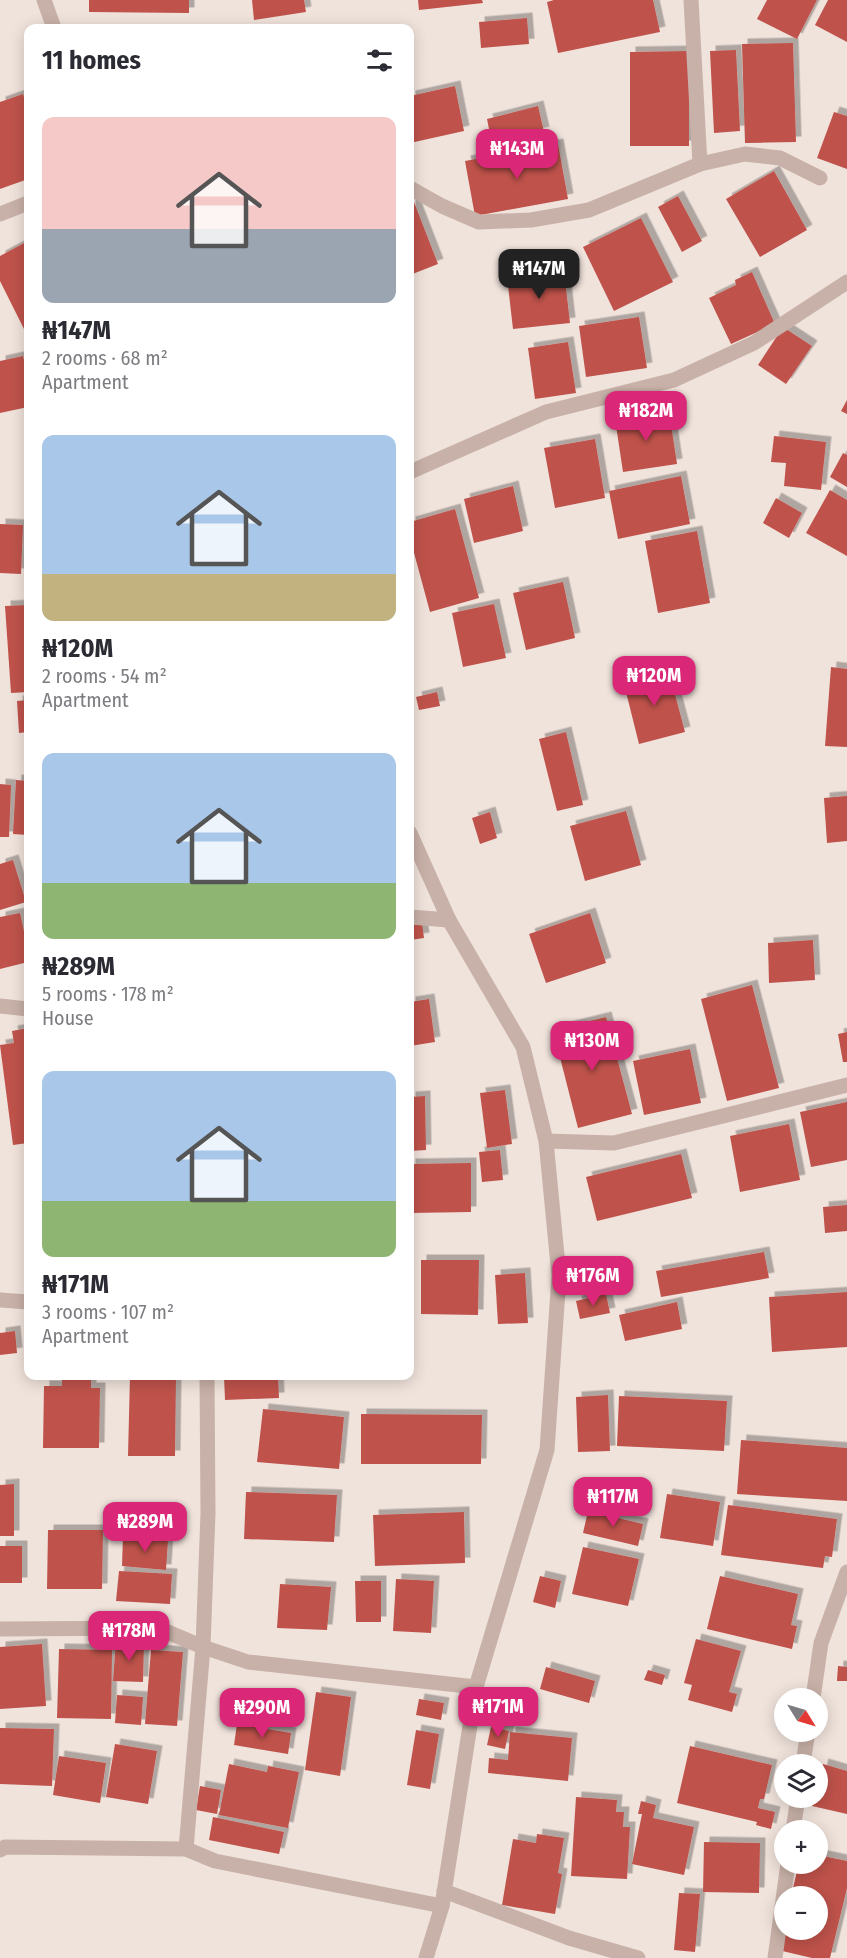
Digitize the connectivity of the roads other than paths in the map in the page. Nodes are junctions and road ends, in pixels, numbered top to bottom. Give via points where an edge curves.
1 (44, 0) edge
2 (691, 0) edge
3 (53, 24) edge
4 (700, 164) junction
5 (820, 178) dead end
6 (414, 190) edge
7 (24, 205) edge
8 (0, 214) edge
9 (847, 282) edge
10 (414, 470) edge
11 (414, 842) edge
12 (414, 917) edge
13 (449, 920) junction
14 (0, 1006) edge
15 (24, 1009) edge
16 (847, 1085) edge
17 (546, 1141) junction
18 (0, 1300) edge
19 (24, 1302) edge
20 (207, 1380) edge
21 (847, 1572) edge
22 (0, 1629) edge
23 (203, 1647) junction
24 (476, 1687) junction
25 (814, 1688) edge
26 (186, 1849) junction
27 (0, 1850) edge
28 (786, 1874) edge
29 (443, 1899) junction
30 (426, 1958) edge
31 (638, 1958) edge
32 (775, 1958) edge

1 - 3 street
2 - 4 street
4 - 5 street via 745,154 780,158
4 - 6 street via 589,210 531,220 480,222
7 - 8 street
9 - 10 street via 754,343 674,380 546,412
11 - 13 street
12 - 13 street
13 - 17 street via 523,1047
14 - 15 street
16 - 17 street via 614,1143
17 - 24 street via 559,1276 547,1450
18 - 19 street
20 - 23 street
21 - 25 street via 821,1643
22 - 23 street via 158,1628
23 - 24 street via 248,1662
23 - 26 street
24 - 29 street
26 - 27 street
26 - 29 street via 214,1861
28 - 32 street
29 - 30 street
29 - 31 street

